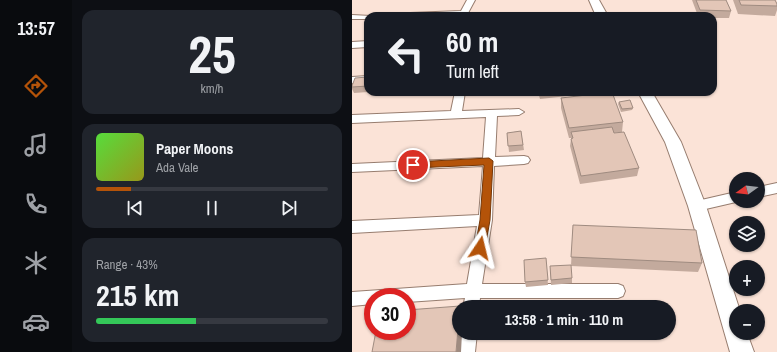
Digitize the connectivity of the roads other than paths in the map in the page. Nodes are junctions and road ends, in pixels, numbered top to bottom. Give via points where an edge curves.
1 (471, 0) edge
2 (594, 0) edge
3 (465, 12) edge
4 (600, 12) edge
5 (352, 17) edge
6 (364, 17) edge
7 (364, 44) edge
8 (352, 45) edge
9 (364, 79) edge
10 (352, 80) edge
11 (459, 96) edge
12 (647, 96) edge
13 (519, 112) dead end
14 (492, 113) junction
15 (456, 115) junction
16 (352, 119) edge
17 (524, 160) dead end
18 (489, 161) junction
19 (352, 168) edge
20 (777, 188) edge
21 (765, 191) edge
22 (729, 199) edge
23 (697, 206) junction
24 (485, 220) junction
25 (352, 227) edge
26 (473, 290) junction
27 (618, 291) dead end
28 (416, 294) edge
29 (364, 298) edge
30 (352, 299) edge
31 (472, 300) edge
32 (729, 310) edge
33 (468, 340) edge
34 (738, 340) edge
35 (467, 352) edge
36 (742, 352) edge

1 - 3 street
2 - 4 main road
5 - 6 street
7 - 8 street
9 - 10 street
11 - 15 street
12 - 23 main road via 673,142
13 - 14 street
14 - 15 street
14 - 18 street
15 - 16 street
17 - 18 street
18 - 19 street
18 - 24 street
20 - 21 street
22 - 23 street
23 - 32 main road
24 - 25 street
24 - 26 street
26 - 27 street
26 - 28 street
26 - 31 street
29 - 30 street
33 - 35 street
34 - 36 main road

